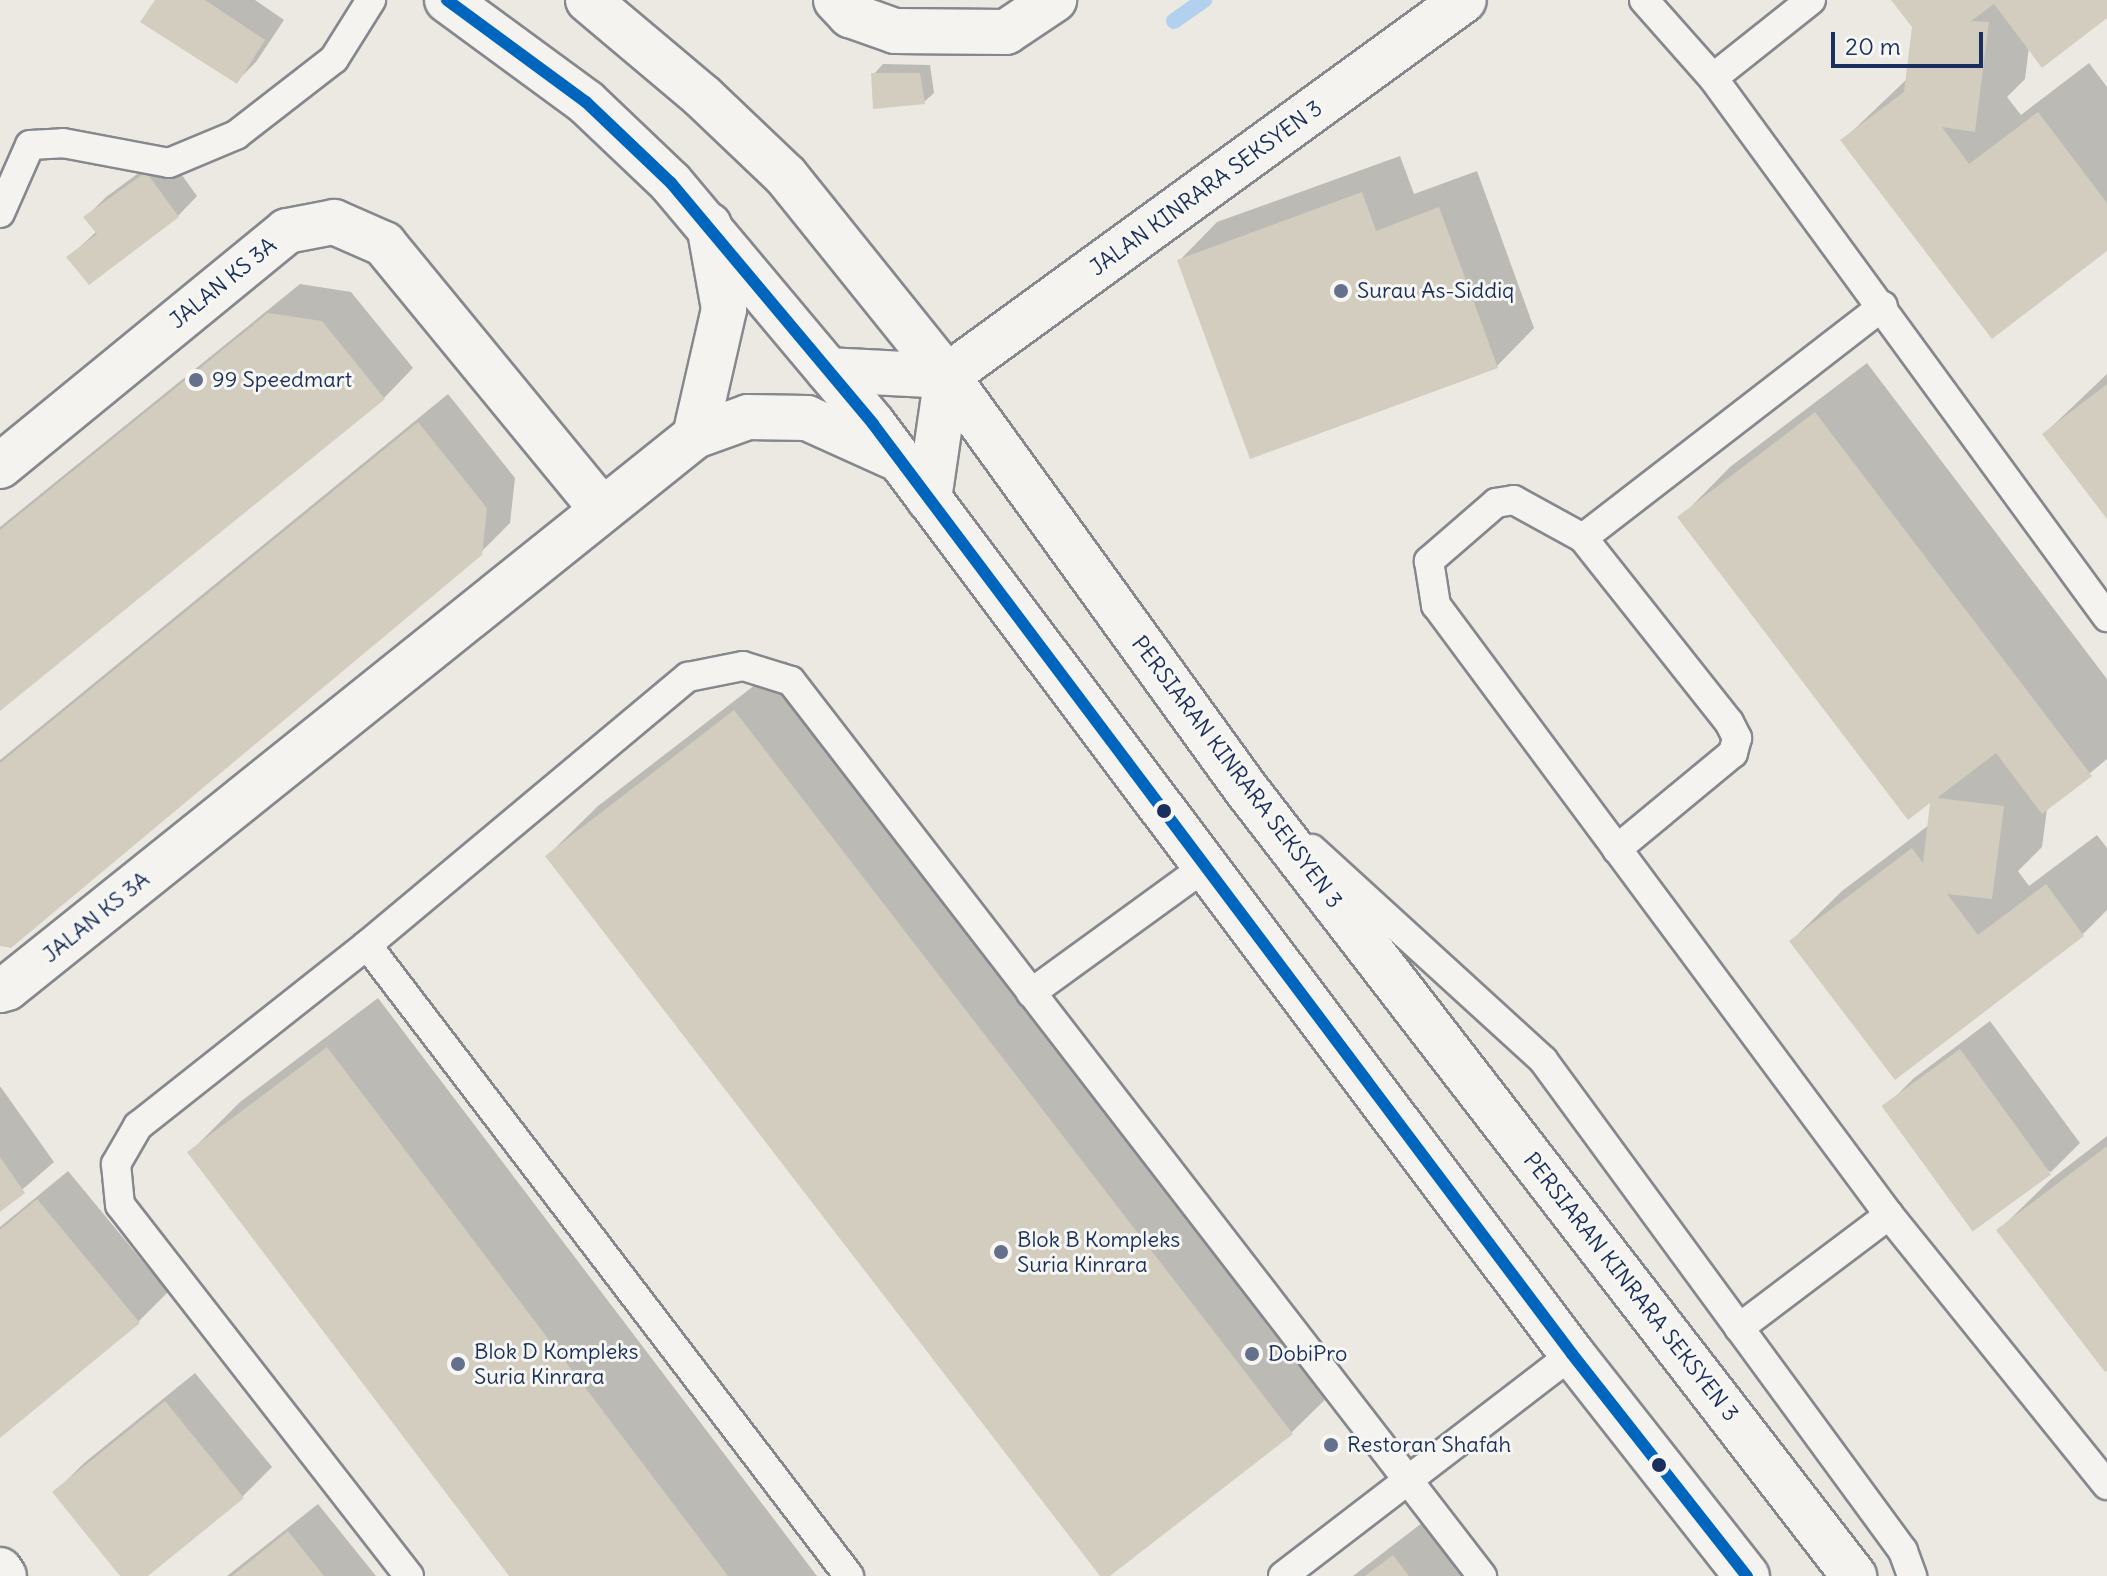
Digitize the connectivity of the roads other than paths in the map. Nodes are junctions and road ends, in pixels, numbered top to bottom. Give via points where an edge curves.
1 (371, 0) edge
2 (447, 0) edge
3 (588, 0) edge
4 (836, 0) edge
5 (1054, 0) edge
6 (1464, 0) edge
7 (1644, 0) edge
8 (1811, 0) edge
9 (1713, 78) junction
10 (0, 213) edge
11 (709, 225) junction
12 (1883, 306) junction
13 (828, 370) junction
14 (947, 376) junction
15 (695, 436) junction
16 (900, 460) junction
17 (0, 466) edge
18 (929, 499) junction
19 (602, 509) junction
20 (1583, 538) junction
21 (2107, 617) edge
22 (1246, 789) junction
23 (1617, 849) junction
24 (1206, 866) junction
25 (367, 945) junction
26 (0, 990) edge
27 (1031, 993) junction
28 (1889, 1215) junction
29 (1739, 1328) junction
30 (1572, 1354) junction
31 (1409, 1479) junction
32 (2107, 1485) edge
33 (0, 1570) edge
34 (4, 1576) edge
35 (409, 1576) edge
36 (849, 1576) edge
37 (1283, 1576) edge
38 (1482, 1576) edge
39 (1747, 1576) edge
40 (1854, 1576) edge
41 (1912, 1576) edge

1 - 10 lane via 334,59 236,135 169,163 63,143 30,145
2 - 11 main road via 586,102
3 - 14 main road, PERSIARAN KINRARA SEKSYEN 3 via 786,176
4 - 5 main road via 850,15 895,31 1006,32
6 - 14 main road, JALAN KINRARA SEKSYEN 3
7 - 9 lane
8 - 9 lane
9 - 12 lane
11 - 13 main road
11 - 15 main road via 724,309
12 - 20 lane
12 - 21 lane
13 - 14 main road
13 - 16 main road
14 - 18 main road
14 - 22 main road, PERSIARAN KINRARA SEKSYEN 3
15 - 16 main road, JALAN KS 3A via 748,417 807,418
15 - 19 main road, JALAN KS 3A
16 - 18 main road
17 - 19 main road, JALAN KS 3A via 287,231 334,222 384,244
18 - 24 main road
19 - 26 main road, JALAN KS 3A
20 - 23 lane via 1737,738 1733,753
20 - 23 lane via 1514,500 1496,503 1429,561 1436,605
22 - 29 lane via 1543,1060
22 - 40 main road, PERSIARAN KINRARA SEKSYEN 3
23 - 28 lane
24 - 27 lane
24 - 30 main road
25 - 27 lane via 688,677 743,666 791,681
25 - 35 lane via 138,1126 116,1164 120,1205
25 - 36 lane
27 - 31 lane
28 - 29 lane
28 - 32 lane
29 - 41 lane via 1903,1551
30 - 31 lane
30 - 39 main road
31 - 37 lane
31 - 38 lane
33 - 34 main road

